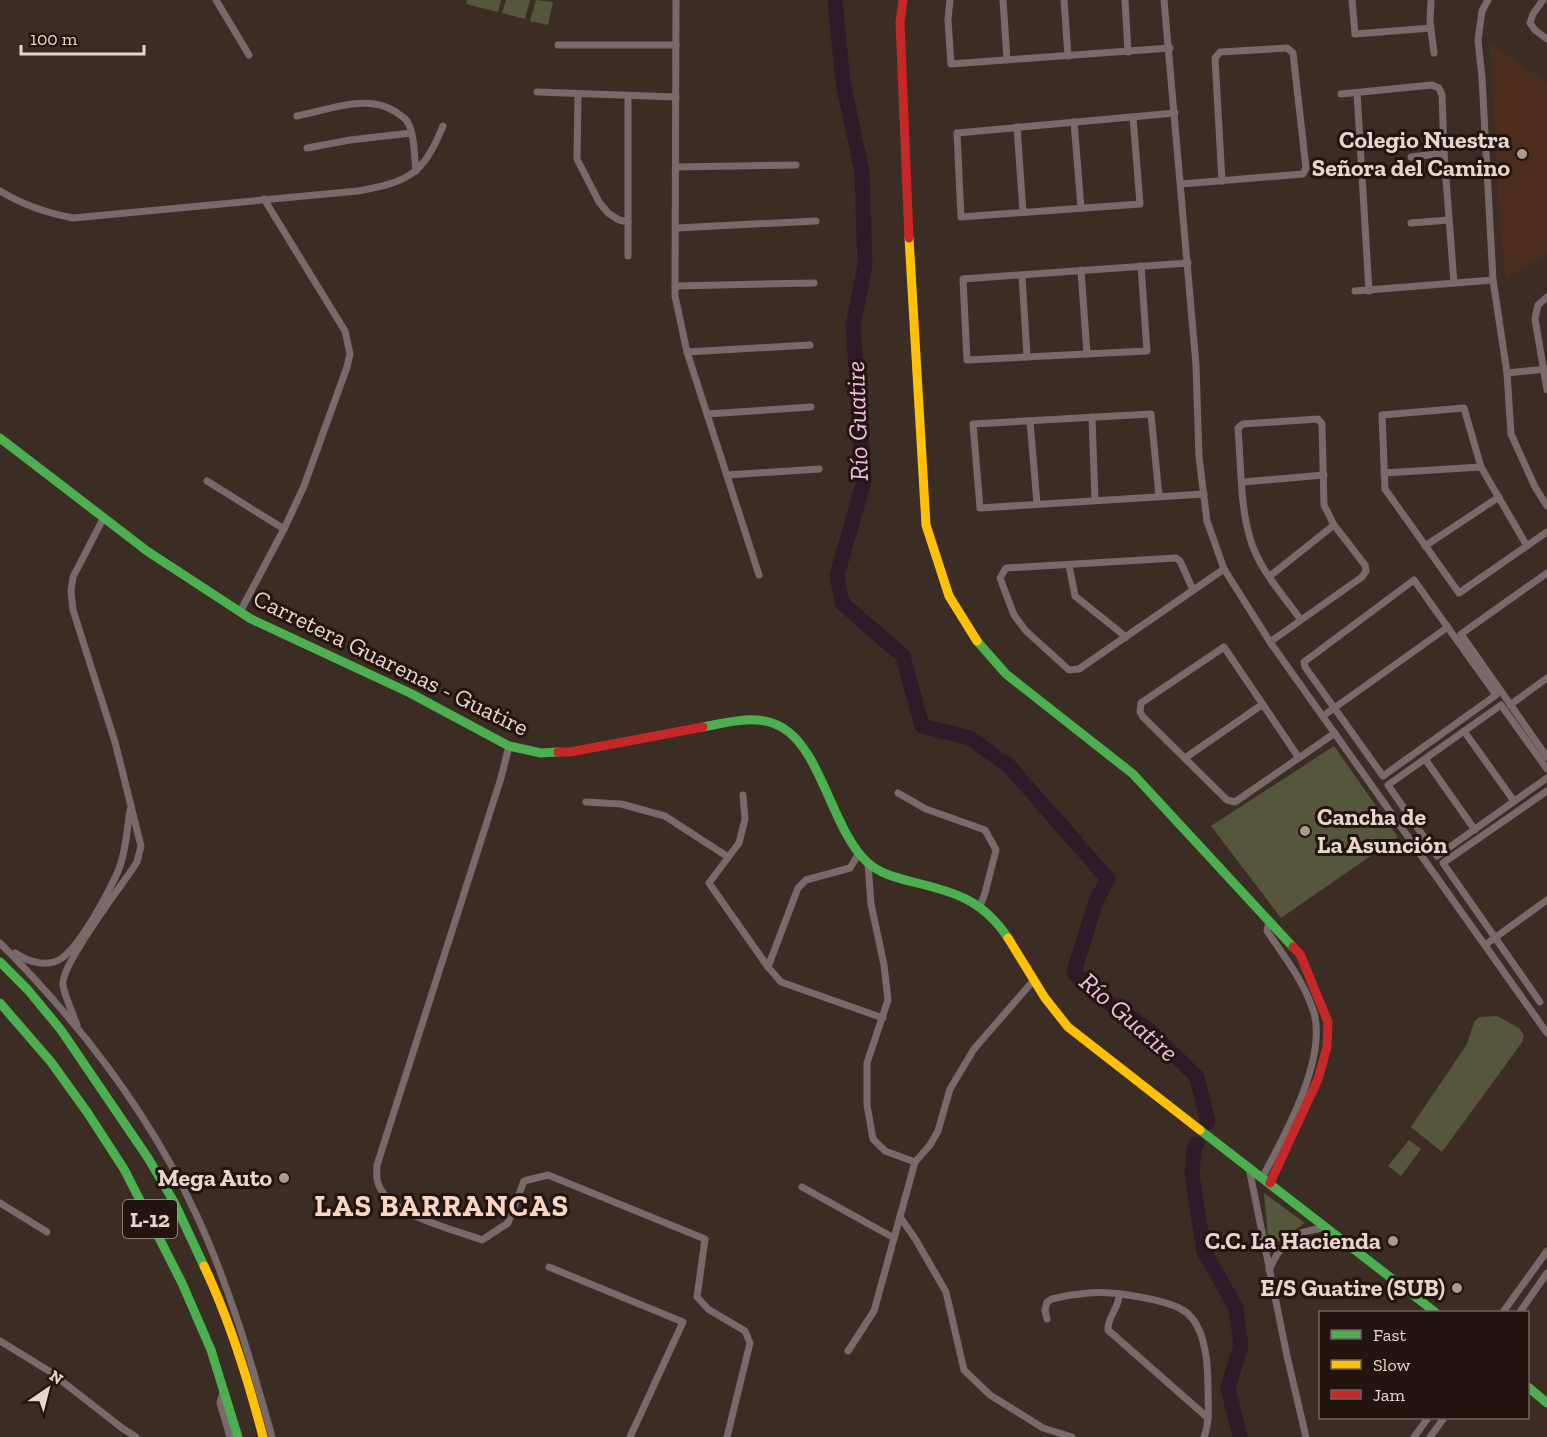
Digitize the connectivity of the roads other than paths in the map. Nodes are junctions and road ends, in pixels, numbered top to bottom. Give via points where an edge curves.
1 (216, 0) edge
2 (676, 0) edge
3 (903, 0) edge
4 (950, 0) edge
5 (1003, 0) edge
6 (1064, 0) edge
7 (1125, 0) edge
8 (1164, 0) edge
9 (1352, 0) edge
10 (1431, 0) edge
11 (1488, 0) edge
12 (1543, 0) edge
13 (1431, 28) junction
14 (1547, 39) edge
15 (558, 45) dead end
16 (676, 45) junction
17 (1170, 48) junction
18 (1128, 52) junction
19 (1434, 53) dead end
20 (249, 55) dead end
21 (1068, 56) junction
22 (1007, 60) junction
23 (537, 92) dead end
24 (1357, 93) junction
25 (578, 94) junction
26 (1341, 94) dead end
27 (628, 96) junction
28 (676, 97) junction
29 (1175, 113) junction
30 (297, 116) dead end
31 (1133, 117) junction
32 (1074, 122) junction
33 (443, 126) dead end
34 (1017, 127) junction
35 (411, 133) junction
36 (307, 148) dead end
37 (1444, 153) junction
38 (1411, 157) dead end
39 (796, 165) dead end
40 (676, 167) junction
41 (416, 171) junction
42 (1222, 181) junction
43 (1181, 184) junction
44 (0, 191) edge
45 (264, 200) junction
46 (1081, 208) junction
47 (1023, 212) junction
48 (1449, 220) junction
49 (816, 221) dead end
50 (628, 222) junction
51 (1411, 223) dead end
52 (676, 228) junction
53 (628, 256) dead end
54 (1188, 262) junction
55 (1141, 266) junction
56 (1081, 270) junction
57 (1022, 274) junction
58 (1493, 280) junction
59 (814, 283) dead end
60 (1454, 283) junction
61 (675, 286) junction
62 (1354, 291) dead end
63 (1369, 291) junction
64 (1547, 297) edge
65 (810, 345) dead end
66 (687, 352) junction
67 (1087, 354) junction
68 (1027, 357) junction
69 (1546, 369) edge
70 (1507, 373) junction
71 (1547, 390) edge
72 (811, 407) dead end
73 (707, 414) junction
74 (1092, 417) junction
75 (1030, 421) junction
76 (0, 438) edge
77 (1481, 467) junction
78 (819, 469) dead end
79 (1384, 473) junction
80 (727, 475) junction
81 (1324, 475) junction
82 (207, 481) dead end
83 (1243, 482) junction
84 (1204, 494) junction
85 (1159, 496) junction
86 (1498, 497) junction
87 (1095, 500) junction
88 (1037, 504) junction
89 (1547, 506) edge
90 (103, 519) junction
91 (1334, 525) junction
92 (284, 529) junction
93 (1547, 532) edge
94 (1425, 546) junction
95 (1527, 546) junction
96 (1069, 565) junction
97 (1224, 569) junction
98 (1547, 573) edge
99 (759, 575) dead end
100 (1270, 576) junction
101 (1193, 590) junction
102 (240, 612) junction
103 (1301, 620) junction
104 (1448, 627) junction
105 (1126, 637) junction
106 (1270, 642) junction
107 (1547, 678) edge
108 (1263, 704) junction
109 (1510, 705) junction
110 (1334, 708) junction
111 (1323, 716) junction
112 (1464, 731) junction
113 (1335, 733) junction
114 (509, 747) junction
115 (1547, 757) edge
116 (1185, 758) junction
117 (1299, 758) junction
118 (1425, 759) junction
119 (1547, 769) edge
120 (1547, 778) edge
121 (1547, 790) edge
122 (898, 793) dead end
123 (743, 795) dead end
124 (1514, 801) junction
125 (586, 802) dead end
126 (131, 804) junction
127 (1409, 816) junction
128 (1399, 823) junction
129 (1416, 825) junction
130 (1475, 830) junction
131 (1406, 832) junction
132 (859, 853) junction
133 (728, 857) junction
134 (868, 864) junction
135 (1547, 900) edge
136 (980, 906) junction
137 (1269, 921) junction
138 (1496, 937) junction
139 (1, 944) edge
140 (1485, 945) junction
141 (0, 962) edge
142 (768, 967) junction
143 (1033, 981) junction
144 (1540, 1002) dead end
145 (0, 1003) edge
146 (883, 1018) junction
147 (78, 1030) junction
148 (1547, 1033) edge
149 (915, 1162) junction
150 (1249, 1168) junction
151 (1266, 1180) junction
152 (802, 1187) dead end
153 (0, 1203) edge
154 (900, 1217) junction
155 (1326, 1228) junction
156 (47, 1232) dead end
157 (894, 1238) junction
158 (1547, 1251) edge
159 (549, 1267) dead end
160 (1269, 1270) junction
161 (1547, 1274) edge
162 (1119, 1294) junction
163 (1434, 1311) edge
164 (1504, 1311) edge
165 (1521, 1311) edge
166 (1047, 1319) dead end
167 (0, 1341) edge
168 (848, 1351) dead end
169 (1529, 1389) edge
170 (224, 1390) junction
171 (1547, 1403) edge
172 (1208, 1418) junction
173 (1427, 1419) edge
174 (1443, 1419) edge
175 (136, 1437) edge
176 (230, 1437) edge
177 (238, 1437) edge
178 (262, 1437) edge
179 (272, 1437) edge
180 (630, 1437) edge
181 (727, 1437) edge
182 (1072, 1437) edge
183 (1204, 1437) edge
184 (1306, 1437) edge
185 (1414, 1437) edge
186 (1430, 1437) edge

1 - 20 street
2 - 16 street
3 - 137 main road via 900,22 910,269 926,525 949,596 981,647 1006,674 1133,774
4 - 22 street via 951,64
5 - 22 street
6 - 21 street
7 - 18 street
8 - 17 street
9 - 13 street via 1355,34
10 - 13 street
11 - 58 street via 1482,11 1478,40
12 - 14 street via 1530,23
13 - 19 street
15 - 16 street
16 - 28 street
17 - 18 street
17 - 29 street
18 - 21 street
21 - 22 street
23 - 25 street
24 - 26 street
24 - 37 street via 1432,85 1439,88
24 - 63 street
25 - 27 street
25 - 50 street via 577,159 608,213
27 - 28 street
27 - 50 street
28 - 40 street
29 - 31 street
29 - 43 street
30 - 35 street via 374,102 406,120
31 - 32 street
31 - 46 street via 1140,204
32 - 34 street
32 - 46 street
33 - 41 street via 434,148
34 - 47 street
34 - 47 street via 957,133 961,217
35 - 36 street
35 - 41 street
37 - 38 street
37 - 48 street
39 - 40 street
40 - 52 street
41 - 45 street via 392,185
42 - 42 street via 1303,174 1306,168 1293,53 1287,48 1220,52 1215,58
42 - 43 street
43 - 54 street
44 - 45 street via 44,212 73,218
45 - 92 street via 345,331 350,354 304,486
46 - 47 street
48 - 51 street
48 - 60 street
49 - 52 street
50 - 53 street
52 - 61 street
54 - 55 street
54 - 84 street
55 - 56 street
55 - 67 street via 1147,351
56 - 57 street
56 - 67 street
57 - 68 street
57 - 68 street via 963,279 967,360
58 - 60 street
58 - 70 street
59 - 61 street
60 - 63 street
61 - 66 street
62 - 63 street
64 - 69 street via 1538,305 1535,319
65 - 66 street
66 - 73 street
67 - 68 street
69 - 70 street
69 - 71 street
70 - 89 street via 1511,434
72 - 73 street
73 - 80 street
74 - 75 street
74 - 85 street via 1151,414
74 - 87 street
75 - 88 street
75 - 88 street via 973,424 980,508
76 - 90 main road, Carretera Guarenas - Guatire
77 - 79 street
77 - 79 street via 1464,408 1382,415
77 - 86 street
78 - 80 street
79 - 94 street via 1385,489
80 - 99 street
81 - 83 street
81 - 83 street via 1322,424 1318,419 1243,424 1238,428
81 - 91 street via 1324,505
82 - 92 street
83 - 100 street via 1250,539
84 - 85 street
84 - 97 street via 1208,521
85 - 87 street
86 - 94 street
86 - 95 street
87 - 88 street
90 - 102 main road, Carretera Guarenas - Guatire
90 - 126 street via 73,577 71,591 73,610
91 - 100 street
91 - 103 street via 1366,571
92 - 102 street
93 - 95 street
94 - 95 street via 1459,594
96 - 101 street via 1176,558
96 - 105 street via 1075,596
96 - 105 street via 1003,571 1000,578 1006,595 1026,631 1069,670 1079,669
97 - 101 street
97 - 106 street
98 - 109 street via 1461,634
100 - 103 street
101 - 105 street
102 - 114 main road, Carretera Guarenas - Guatire via 410,693
103 - 106 street
104 - 110 street
104 - 110 street via 1414,580 1304,662
104 - 110 street via 1496,695 1383,776
106 - 111 street
107 - 109 street
108 - 116 street
108 - 116 street via 1224,647 1141,703 1143,717
108 - 117 street
109 - 115 street
110 - 111 street
111 - 113 street
112 - 118 street
112 - 119 street via 1501,705
112 - 124 street
113 - 117 street
113 - 128 street
114 - 132 main road, Carretera Guarenas - Guatire via 541,753 570,752 744,720 772,721 790,732 805,752
114 - 181 street via 376,1164 377,1182 385,1197 400,1210 482,1240 508,1223 524,1181 548,1175 705,1239 697,1297 708,1310 745,1330 750,1343
116 - 117 street via 1227,800 1235,802
118 - 127 street via 1388,785
118 - 130 street
120 - 124 street
121 - 138 street via 1443,863
122 - 136 street via 926,809 985,830 996,850
123 - 133 street via 745,819 739,843
124 - 130 street
125 - 133 street via 621,804 665,816
126 - 139 street via 119,867 107,893 61,959 41,964 23,959
126 - 147 street via 141,846 137,861 63,975
127 - 128 street
127 - 129 street
128 - 131 street
129 - 130 street via 1437,856
129 - 131 street
131 - 140 street
132 - 134 main road, Carretera Guarenas - Guatire
132 - 142 street via 850,868 806,880 798,888
133 - 142 street via 709,883
134 - 136 main road, Carretera Guarenas - Guatire via 898,877 959,893
134 - 146 street via 871,904 885,965 888,1000
135 - 138 street
136 - 143 main road, Carretera Guarenas - Guatire via 1000,928
137 - 151 street via 1267,931 1301,980 1314,1012 1317,1038 1302,1092
137 - 151 main road via 1300,954 1328,1022 1327,1047 1318,1079
138 - 140 street
138 - 144 street
139 - 147 street, L-12
140 - 148 street
141 - 178 main road, L-12 via 61,1030 174,1202 216,1291 246,1373
142 - 146 street via 782,982
143 - 149 street via 974,1049 950,1089 938,1131
143 - 150 main road, Carretera Guarenas - Guatire via 1068,1027
145 - 170 main road, L-12 via 51,1062 124,1169 182,1283
146 - 149 street via 867,1063 867,1105 873,1139 885,1150
147 - 179 street, L-12 via 148,1125 196,1215 242,1331
149 - 154 street
150 - 151 main road, Carretera Guarenas - Guatire
150 - 160 street
151 - 155 main road, Carretera Guarenas - Guatire
152 - 157 street
153 - 156 street
154 - 157 street
154 - 182 street via 946,1292 964,1370 999,1401 1043,1428
155 - 160 street via 1293,1236 1278,1250
155 - 163 main road, Carretera Guarenas - Guatire
157 - 168 street via 874,1311
158 - 164 street
159 - 180 street via 683,1322
160 - 184 street
161 - 165 street
162 - 166 street via 1091,1292 1052,1299 1045,1310
162 - 172 street via 1108,1330
162 - 172 street via 1161,1302 1182,1310 1195,1322 1208,1364
167 - 175 street via 50,1371
169 - 171 main road
170 - 176 street, L-12 via 220,1403
170 - 177 main road, L-12
172 - 183 street
173 - 185 street
174 - 186 street

